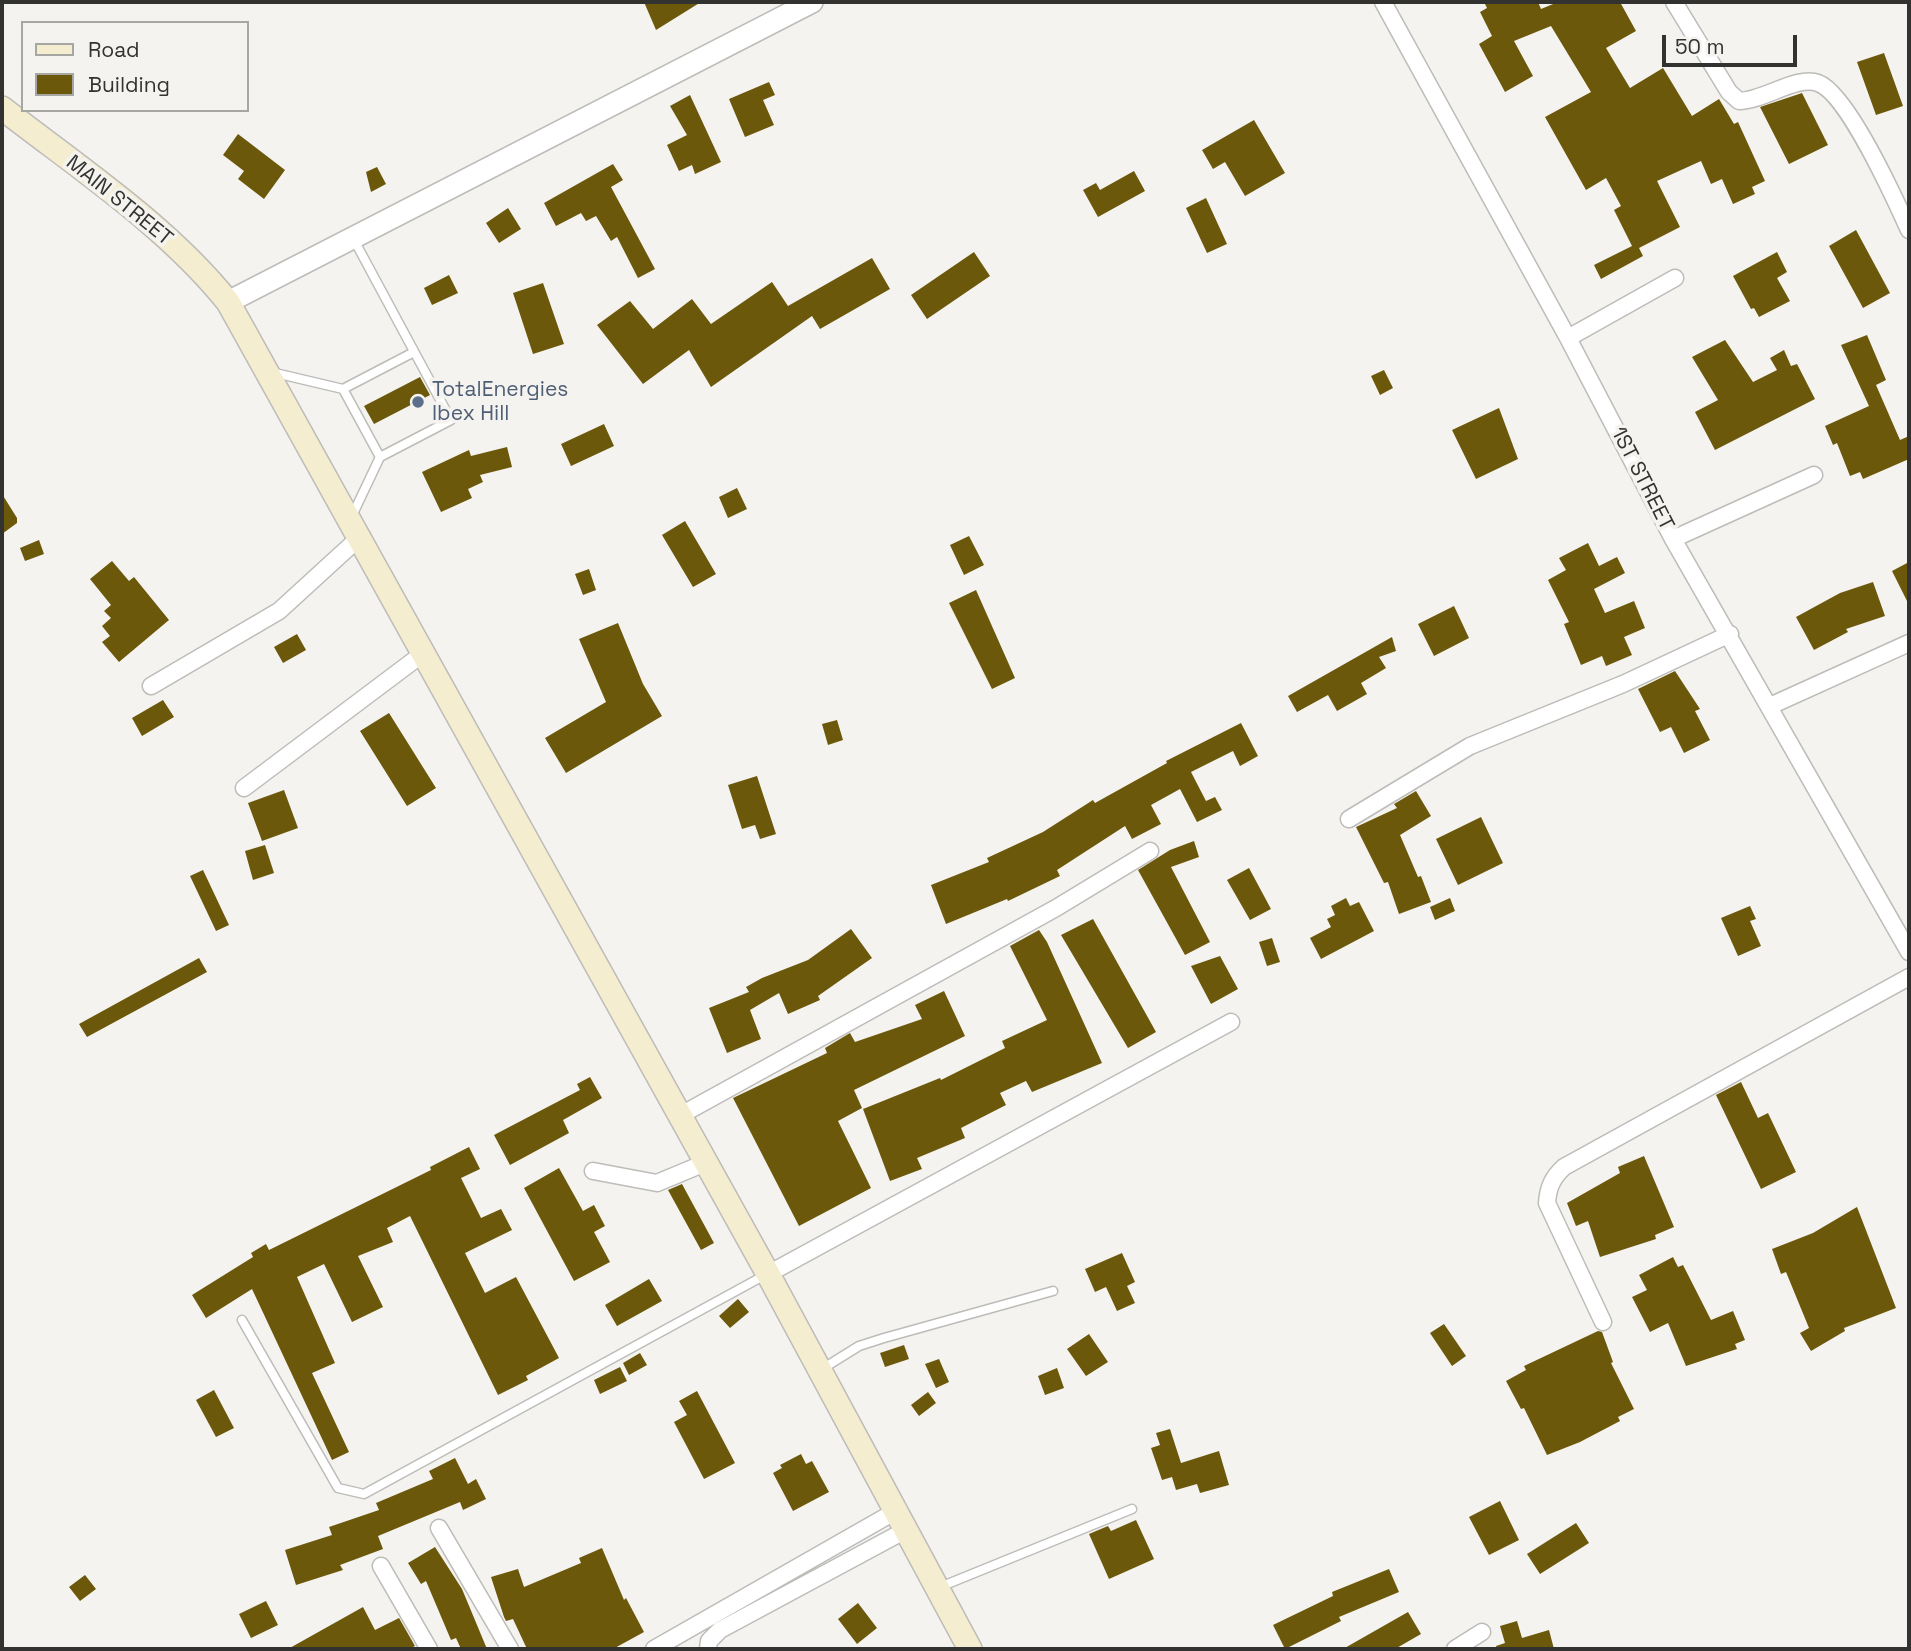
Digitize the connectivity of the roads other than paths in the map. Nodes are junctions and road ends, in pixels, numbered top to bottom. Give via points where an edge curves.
1 (811, 2) edge
2 (1383, 2) edge
3 (1674, 2) edge
4 (2, 108) edge
5 (1909, 230) edge
6 (353, 238) junction
7 (1675, 278) dead end
8 (228, 302) junction
9 (1568, 338) junction
10 (414, 352) junction
11 (268, 372) junction
12 (343, 389) junction
13 (380, 457) junction
14 (1814, 475) dead end
15 (355, 529) junction
16 (1673, 539) junction
17 (1730, 634) junction
18 (1909, 643) edge
19 (425, 652) junction
20 (151, 685) dead end
21 (1770, 706) junction
22 (244, 788) dead end
23 (1349, 820) dead end
24 (1150, 851) dead end
25 (1909, 952) edge
26 (1909, 977) edge
27 (1231, 1022) dead end
28 (679, 1116) junction
29 (705, 1163) junction
30 (593, 1171) dead end
31 (768, 1274) junction
32 (1053, 1291) dead end
33 (242, 1320) dead end
34 (1603, 1322) dead end
35 (820, 1370) junction
36 (1132, 1508) dead end
37 (901, 1520) junction
38 (439, 1528) dead end
39 (382, 1566) dead end
40 (937, 1588) junction
41 (1482, 1632) dead end
42 (429, 1649) edge
43 (510, 1649) edge
44 (654, 1649) edge
45 (708, 1649) edge
46 (970, 1649) edge
47 (1455, 1649) edge

1 - 6 street
2 - 9 street, 1ST STREET
3 - 5 street via 1729,92 1740,101 1753,101 1800,82 1818,82 1836,96 1862,136
4 - 8 main road, MAIN STREET via 135,212 206,275
6 - 8 street
6 - 10 lane
7 - 9 street
8 - 11 main road, MAIN STREET
9 - 16 street, 1ST STREET
10 - 12 lane
10 - 13 lane via 451,420
11 - 12 lane
11 - 15 main road, MAIN STREET
12 - 13 lane
13 - 15 lane
14 - 16 street
15 - 19 main road, MAIN STREET
15 - 20 street via 279,611
16 - 17 street, 1ST STREET
17 - 21 street, 1ST STREET
17 - 23 street via 1623,684 1470,746
18 - 21 street
19 - 22 street
19 - 28 main road, MAIN STREET
21 - 25 street, 1ST STREET
24 - 28 street via 1056,908
26 - 34 street via 1757,1058 1555,1175 1547,1203
27 - 31 street
28 - 29 main road, MAIN STREET
29 - 30 street via 657,1183
29 - 31 main road, MAIN STREET
31 - 33 lane via 364,1494 338,1488
31 - 35 main road, MAIN STREET
32 - 35 lane via 859,1346
35 - 37 main road, MAIN STREET
36 - 40 lane
37 - 40 main road, MAIN STREET
37 - 44 street
37 - 45 street via 720,1630
38 - 43 street
39 - 42 street
40 - 46 main road, MAIN STREET
41 - 47 street

